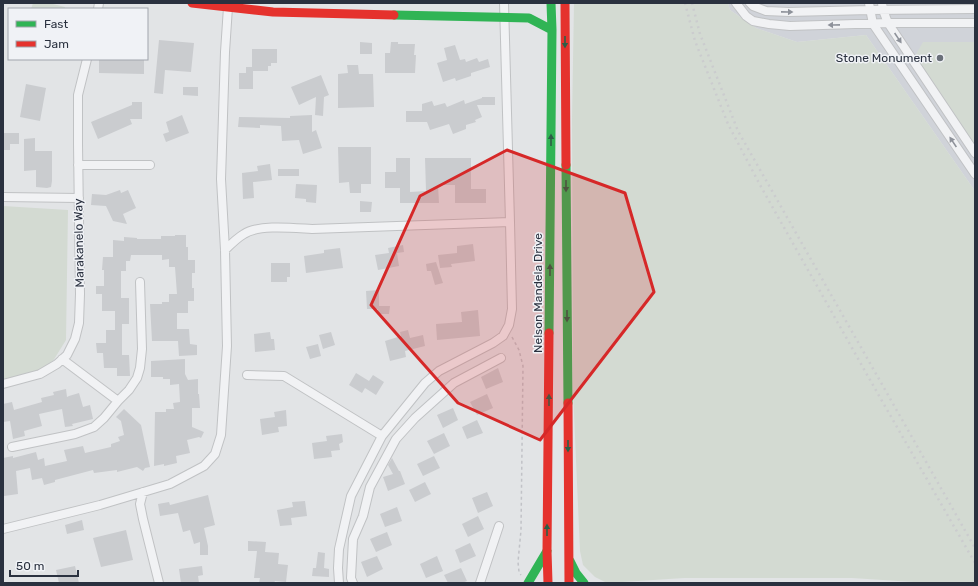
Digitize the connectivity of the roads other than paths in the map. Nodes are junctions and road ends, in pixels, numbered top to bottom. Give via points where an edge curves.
1 (192, 3) edge
2 (504, 3) edge
3 (565, 3) edge
4 (736, 3) edge
5 (750, 3) edge
6 (869, 6) edge
7 (883, 6) edge
8 (228, 7) junction
9 (273, 7) edge
10 (975, 9) edge
11 (546, 10) edge
12 (504, 18) junction
13 (529, 18) junction
14 (888, 23) junction
15 (975, 23) edge
16 (873, 24) junction
17 (552, 30) junction
18 (86, 60) edge
19 (975, 153) edge
20 (78, 165) junction
21 (150, 165) dead end
22 (975, 174) edge
23 (3, 198) edge
24 (79, 198) junction
25 (510, 222) junction
26 (225, 250) junction
27 (140, 282) dead end
28 (501, 358) dead end
29 (62, 359) junction
30 (247, 375) dead end
31 (3, 384) edge
32 (118, 401) junction
33 (382, 436) junction
34 (12, 447) dead end
35 (143, 492) junction
36 (499, 526) dead end
37 (3, 529) edge
38 (547, 551) junction
39 (568, 555) junction
40 (526, 581) edge
41 (159, 583) edge
42 (339, 583) edge
43 (352, 583) edge
44 (480, 583) edge
45 (548, 583) edge
46 (568, 583) edge
47 (584, 583) edge

1 - 8 main road
2 - 12 street
3 -> 39 main road
16 -> 4 street via 769,24 753,21
5 -> 6 street via 766,11 788,12
6 - 7 street
6 - 16 street
7 - 10 street
7 - 14 street
8 - 9 main road
8 - 26 street via 221,180
9 - 12 main road
11 - 13 main road via 534,18
11 - 17 main road, Nelson Mandela Drive
12 - 13 main road
12 - 25 street
13 - 17 main road
14 - 15 street
14 - 16 street
14 -> 19 street
22 -> 16 street
38 -> 17 main road, Nelson Mandela Drive
18 - 20 street, Marakanelo Way via 78,96
20 - 21 street
20 - 24 street, Marakanelo Way
23 - 24 street
24 - 29 street, Marakanelo Way via 78,323 75,339 67,355
25 - 26 street via 254,229 244,233
25 - 33 street via 512,309 509,325 503,336 439,371 425,383
26 - 35 street via 226,346 221,435 215,454 204,466 170,484
27 - 32 street via 140,368 129,390
28 - 43 street via 454,383 396,439 370,487 363,516 353,539
29 - 31 street, Marakanelo Way via 40,374
29 - 32 street
30 - 33 street via 284,376
32 - 34 street via 94,427 75,434
33 - 42 street via 351,496 339,549
35 - 37 street
35 - 41 street via 140,504
36 - 44 street
38 - 40 main road
38 - 45 main road, Nelson Mandela Drive
39 - 46 main road
39 - 47 main road

